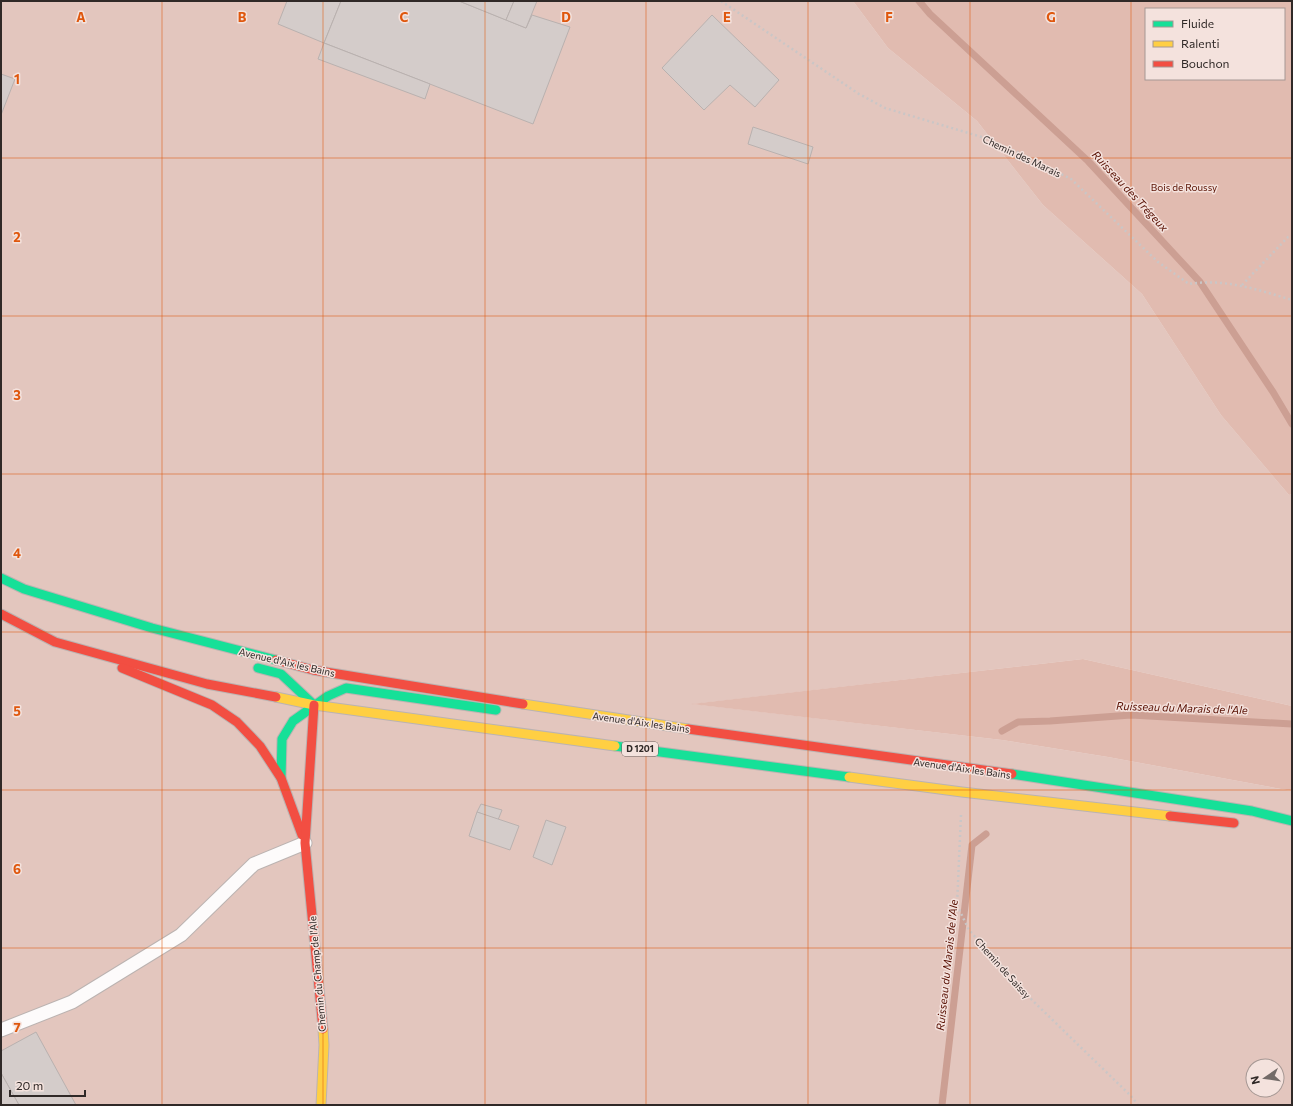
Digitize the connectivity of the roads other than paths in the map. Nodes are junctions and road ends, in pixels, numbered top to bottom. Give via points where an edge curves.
1 (1, 578) edge
2 (24, 589) junction
3 (1, 614) edge
4 (87, 617) dead end
5 (55, 642) junction
6 (251, 666) dead end
7 (314, 705) junction
8 (502, 712) dead end
9 (518, 713) dead end
10 (577, 713) junction
11 (281, 778) junction
12 (1292, 821) edge
13 (1246, 824) dead end
14 (1269, 825) dead end
15 (1292, 826) edge
16 (305, 843) junction
17 (1, 1030) edge
18 (321, 1105) edge

1 - 2 main road, Avenue d'Aix les Bains
2 - 4 main road
2 - 10 main road, Avenue d'Aix les Bains via 152,628 313,670
3 - 5 main road, D 1201
5 - 7 main road, D 1201 via 208,684
5 - 11 main road via 212,705 237,722 260,746
6 - 7 main road via 281,674
7 - 8 main road via 346,688
7 - 11 main road via 293,721 282,739
7 - 13 main road, D 1201 via 962,792
7 - 16 main road
9 - 10 main road
10 - 12 main road, Avenue d'Aix les Bains via 1075,784 1252,811
11 - 16 main road
14 - 15 main road
16 - 17 lane via 254,864 181,935 72,1002
16 - 18 main road, Chemin du Champ de l'Ale via 324,1046

